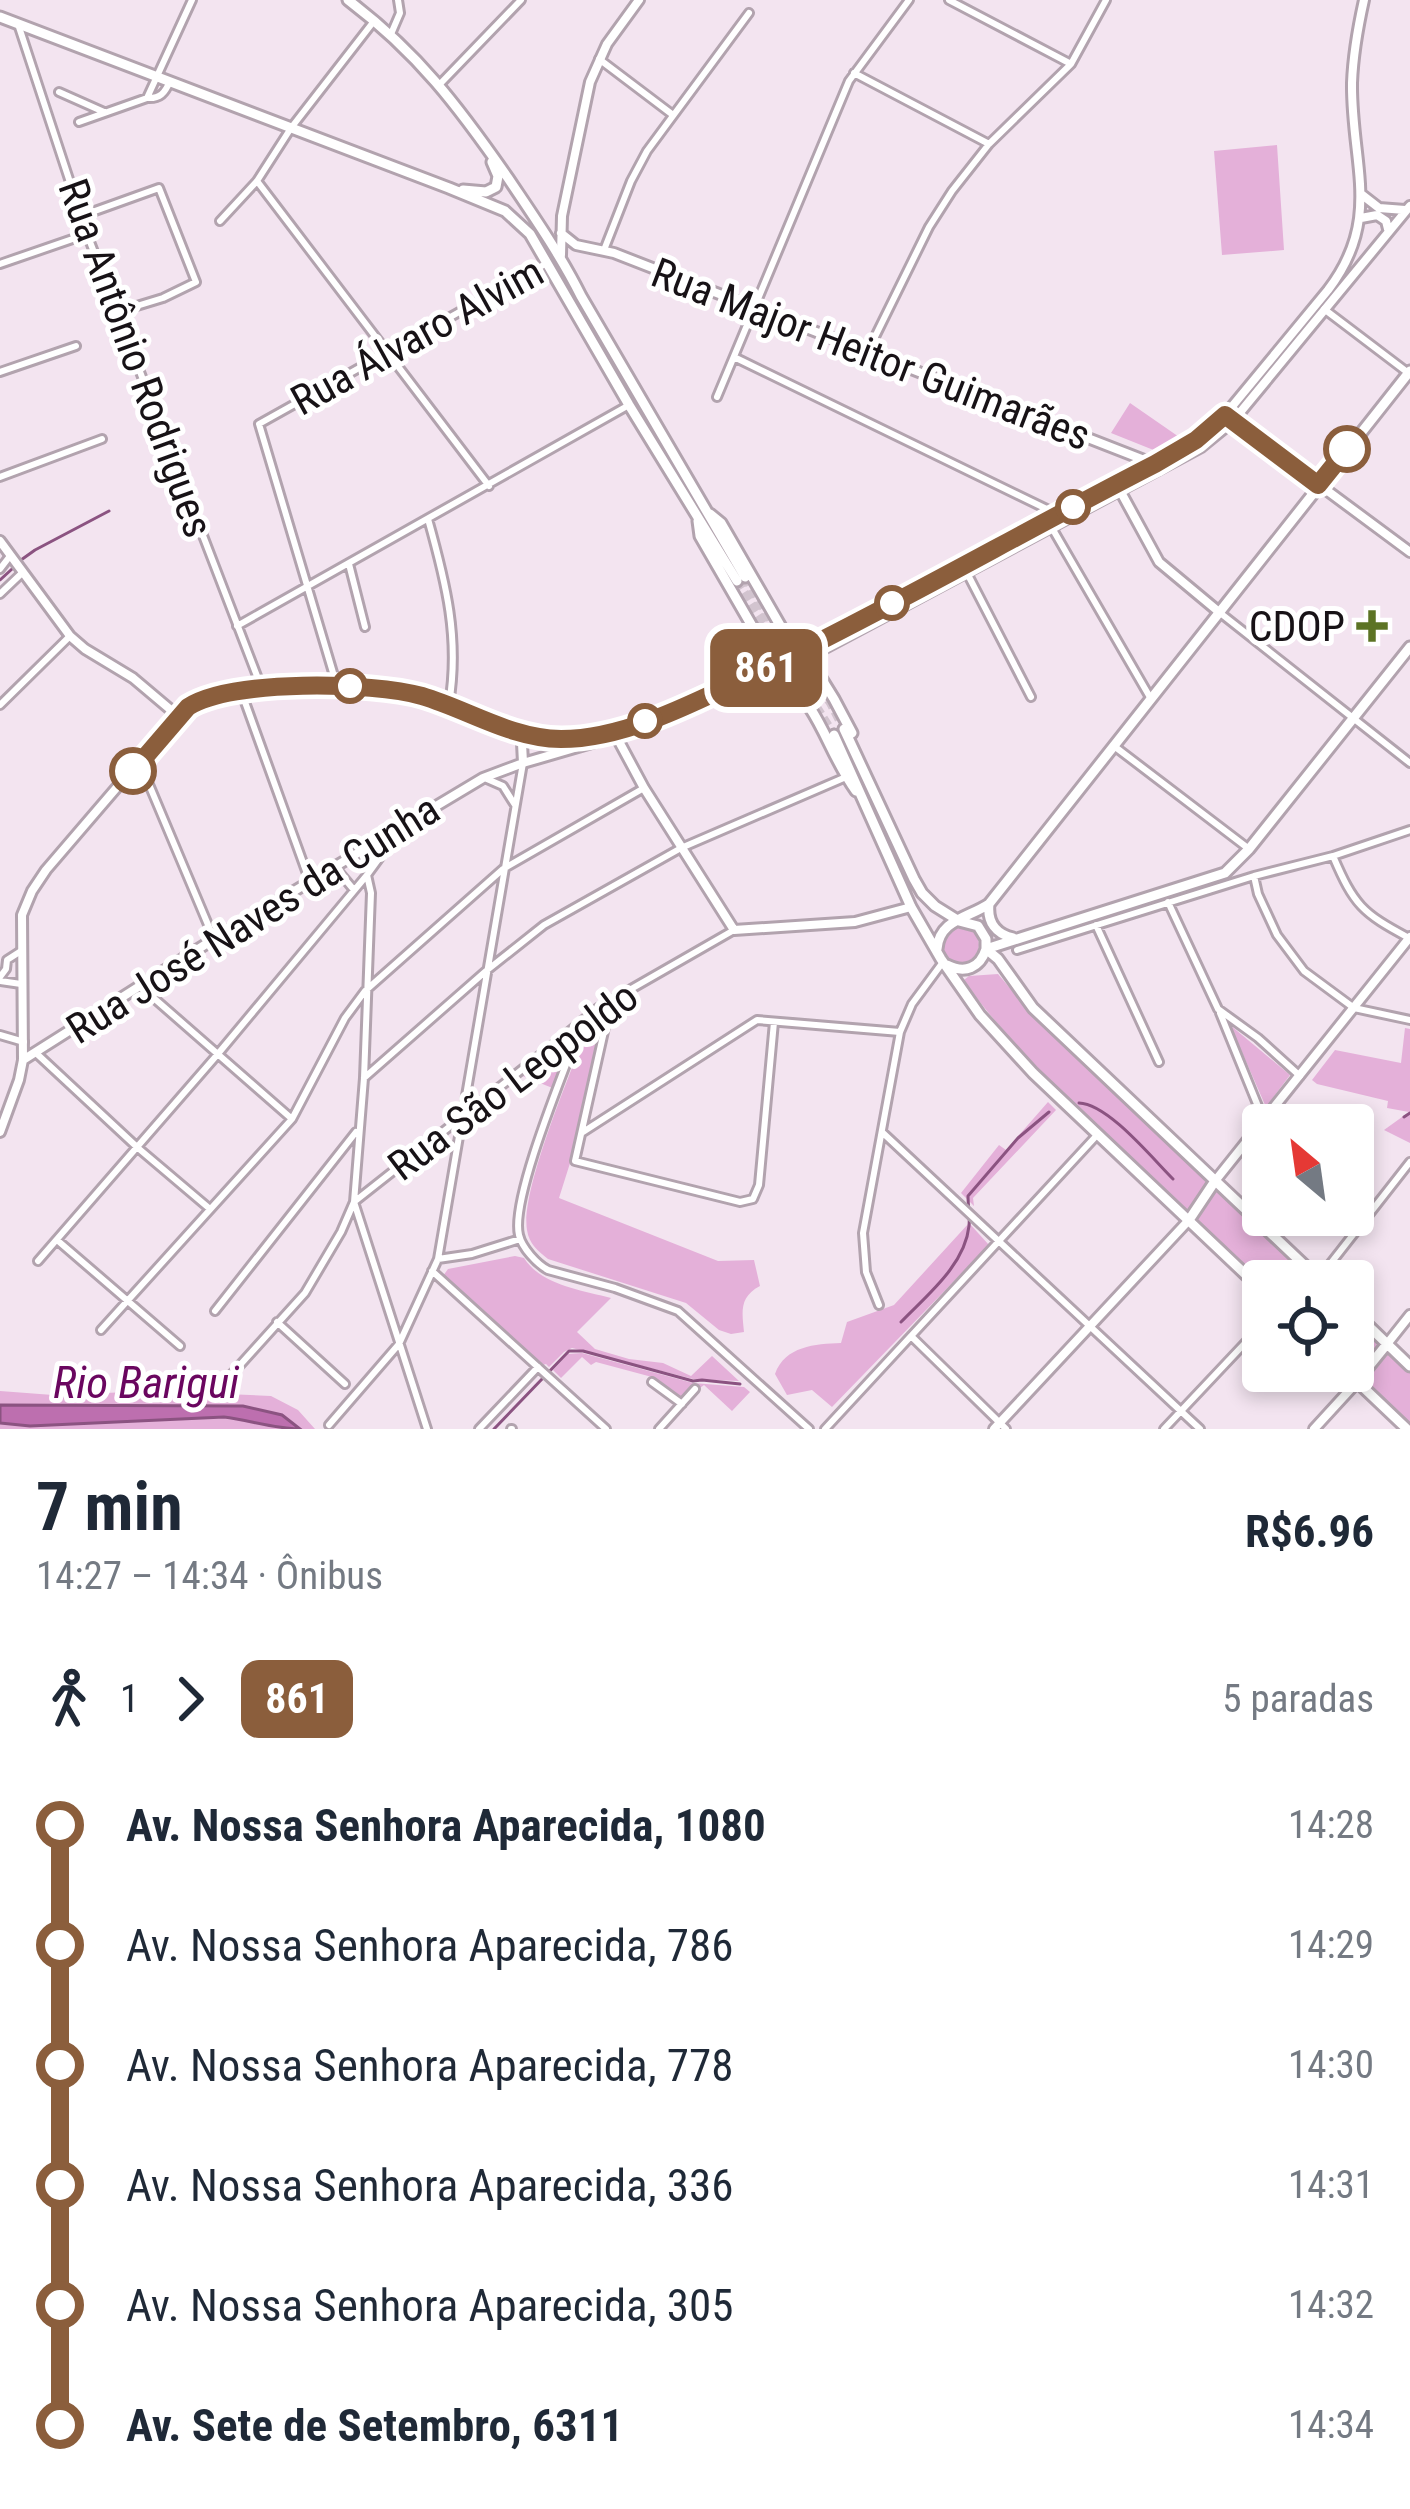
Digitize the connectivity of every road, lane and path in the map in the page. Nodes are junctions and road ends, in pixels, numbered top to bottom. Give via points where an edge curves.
1 (192, 0) edge
2 (347, 0) edge
3 (398, 0) edge
4 (521, 0) edge
5 (639, 0) edge
6 (909, 0) edge
7 (949, 0) edge
8 (1106, 0) edge
9 (1364, 0) edge
10 (749, 14) dead end
11 (0, 17) edge
12 (374, 21) junction
13 (18, 24) junction
14 (391, 34) junction
15 (599, 59) junction
16 (1071, 64) junction
17 (854, 73) junction
18 (155, 76) junction
19 (170, 82) junction
20 (440, 84) junction
21 (59, 92) dead end
22 (146, 98) junction
23 (108, 113) junction
24 (673, 115) junction
25 (79, 122) dead end
26 (291, 128) junction
27 (482, 141) junction
28 (989, 144) junction
29 (257, 181) junction
30 (449, 188) junction
31 (1361, 194) junction
32 (1408, 207) edge
33 (81, 216) junction
34 (562, 216) junction
35 (1361, 218) junction
36 (220, 221) dead end
37 (542, 228) junction
38 (1388, 231) junction
39 (561, 233) junction
40 (87, 234) junction
41 (576, 245) junction
42 (604, 250) junction
43 (561, 255) junction
44 (547, 262) junction
45 (0, 264) edge
46 (754, 308) junction
47 (1324, 309) junction
48 (117, 312) junction
49 (76, 346) dead end
50 (387, 352) junction
51 (867, 352) junction
52 (734, 357) junction
53 (0, 372) edge
54 (1409, 372) edge
55 (717, 397) dead end
56 (629, 405) junction
57 (1229, 418) junction
58 (102, 439) dead end
59 (1160, 466) junction
60 (0, 477) edge
61 (1318, 485) junction
62 (488, 486) junction
63 (1118, 488) junction
64 (702, 513) junction
65 (1059, 514) junction
66 (428, 520) junction
67 (1052, 527) junction
68 (0, 542) edge
69 (1410, 552) edge
70 (10, 556) junction
71 (349, 564) junction
72 (0, 569) edge
73 (22, 573) junction
74 (967, 573) junction
75 (741, 579) tunnel mouth
76 (308, 587) junction
77 (0, 594) edge
78 (1219, 613) junction
79 (237, 626) junction
80 (365, 627) dead end
81 (70, 636) junction
82 (1410, 647) edge
83 (804, 654) junction
84 (776, 668) junction
85 (337, 686) junction
86 (262, 689) junction
87 (241, 691) junction
88 (1031, 697) dead end
89 (1151, 699) junction
90 (0, 705) edge
91 (448, 706) junction
92 (178, 716) junction
93 (1354, 718) junction
94 (839, 732) tunnel mouth
95 (516, 733) junction
96 (615, 735) junction
97 (1114, 746) junction
98 (140, 763) junction
99 (1410, 763) edge
100 (523, 764) junction
101 (846, 777) junction
102 (483, 778) junction
103 (644, 788) junction
104 (515, 805) junction
105 (874, 807) junction
106 (405, 824) junction
107 (1410, 830) edge
108 (681, 848) junction
109 (1249, 849) junction
110 (1333, 856) junction
111 (330, 869) junction
112 (503, 869) junction
113 (368, 875) junction
114 (1254, 876) junction
115 (310, 881) junction
116 (1205, 881) junction
117 (354, 890) junction
118 (1183, 898) junction
119 (1168, 902) junction
120 (989, 904) junction
121 (911, 907) junction
122 (941, 909) junction
123 (959, 921) junction
124 (1096, 925) junction
125 (1048, 929) junction
126 (734, 930) junction
127 (1063, 935) junction
128 (214, 938) junction
129 (1409, 938) edge
130 (1015, 944) junction
131 (992, 947) junction
132 (937, 949) junction
133 (21, 951) junction
134 (943, 962) junction
135 (486, 971) junction
136 (0, 979) edge
137 (22, 984) junction
138 (140, 986) junction
139 (365, 991) junction
140 (598, 1008) junction
141 (1354, 1008) junction
142 (1218, 1009) junction
143 (584, 1017) junction
144 (1410, 1021) edge
145 (774, 1022) junction
146 (900, 1032) junction
147 (0, 1035) edge
148 (24, 1042) junction
149 (36, 1053) junction
150 (217, 1055) junction
151 (23, 1060) junction
152 (1160, 1062) dead end
153 (1300, 1076) junction
154 (364, 1078) junction
155 (1257, 1104) edge
156 (1278, 1104) edge
157 (461, 1117) junction
158 (292, 1119) junction
159 (358, 1129) junction
160 (0, 1132) edge
161 (883, 1132) junction
162 (580, 1134) junction
163 (1098, 1134) junction
164 (1242, 1147) edge
165 (138, 1148) junction
166 (1410, 1162) edge
167 (1215, 1180) junction
168 (354, 1202) junction
169 (210, 1209) junction
170 (1189, 1220) junction
171 (520, 1239) junction
172 (57, 1240) junction
173 (999, 1241) junction
174 (438, 1259) junction
175 (1299, 1260) edge
176 (1335, 1260) edge
177 (38, 1261) dead end
178 (432, 1271) junction
179 (1242, 1271) edge
180 (127, 1301) junction
181 (879, 1305) dead end
182 (215, 1310) dead end
183 (1410, 1315) edge
184 (277, 1322) junction
185 (1089, 1324) junction
186 (101, 1330) dead end
187 (1374, 1331) edge
188 (911, 1336) junction
189 (399, 1344) junction
190 (1387, 1344) junction
191 (180, 1346) dead end
192 (1242, 1346) edge
193 (1374, 1360) edge
194 (1410, 1366) edge
195 (539, 1368) junction
196 (231, 1375) dead end
197 (652, 1382) dead end
198 (345, 1384) dead end
199 (695, 1389) dead end
200 (1348, 1392) edge
201 (1368, 1392) edge
202 (682, 1404) junction
203 (1180, 1411) junction
204 (329, 1425) dead end
205 (1000, 1427) edge
206 (427, 1429) edge
207 (479, 1429) edge
208 (607, 1429) edge
209 (659, 1429) edge
210 (809, 1429) edge
211 (825, 1429) edge
212 (1164, 1429) edge
213 (1200, 1429) edge
214 (1314, 1429) edge
215 (1407, 1429) edge

1 - 18 street
2 - 12 main road
3 - 14 street
4 - 20 street
5 - 15 main road
6 - 17 street
7 - 16 street
8 - 16 street
9 - 31 main road via 1352,85
10 - 24 street
11 - 13 main road
12 - 14 main road
12 - 26 street
13 - 18 main road
13 - 33 street, Rua Antônio Rodrigues
14 - 20 main road
15 - 24 street
15 - 34 main road
16 - 28 street
17 - 28 street
17 - 46 street
18 - 19 main road
18 - 22 street
19 - 22 street via 162,95
19 - 26 main road
20 - 27 main road
21 - 23 street
22 - 23 street
23 - 25 street
24 - 42 street via 639,165
26 - 29 street
26 - 30 main road
27 - 30 main road via 496,187
27 - 37 main road
28 - 51 street via 929,227
29 - 36 street
29 - 50 street
30 - 44 main road via 513,216
31 - 32 main road via 1379,208
31 - 35 main road
32 - 38 main road
33 - 40 street, Rua Antônio Rodrigues
33 - 48 street via 159,188 196,282
34 - 37 main road
34 - 39 main road
35 - 38 main road via 1382,217
35 - 57 main road via 1336,279
37 - 43 main road
38 - 47 main road
39 - 41 main road, Rua Major Heitor Guimarães
39 - 43 main road
40 - 45 street
40 - 48 street, Rua Antônio Rodrigues
41 - 42 main road, Rua Major Heitor Guimarães
41 - 43 main road
42 - 46 main road, Rua Major Heitor Guimarães
43 - 44 main road, Rua Álvaro Alvim
43 - 64 main road
44 - 50 street, Rua Álvaro Alvim
44 - 56 main road
46 - 51 main road, Rua Major Heitor Guimarães
46 - 52 street
47 - 54 street
47 - 57 main road
48 - 79 street, Rua Antônio Rodrigues
49 - 53 street
50 - 62 street
50 - 76 street, Rua Álvaro Alvim via 259,424
51 - 59 main road, Rua Major Heitor Guimarães
52 - 55 street
52 - 65 street
54 - 61 main road
56 - 62 street
56 - 64 main road
57 - 59 main road
57 - 61 main road
58 - 60 street
59 - 63 main road
61 - 69 main road
61 - 78 main road
62 - 66 street
63 - 65 main road
63 - 67 main road
63 - 78 main road via 1159,562
64 - 75 main road
64 - 83 main road via 721,523
64 - 84 main road via 700,536
65 - 83 main road
66 - 71 street
66 - 91 street via 452,619
67 - 74 main road
67 - 89 street
68 - 70 main road
70 - 72 street
70 - 73 main road
71 - 76 street
71 - 80 street
73 - 77 street
73 - 81 main road
74 - 83 main road
74 - 88 street
76 - 79 street
76 - 85 street, Rua Álvaro Alvim
78 - 89 main road
78 - 93 street
79 - 86 street, Rua Antônio Rodrigues
81 - 90 street
81 - 92 main road
82 - 93 main road
83 - 84 main road
83 - 105 main road via 868,768
84 - 96 main road
84 - 101 main road via 807,702
85 - 86 main road
85 - 91 main road via 396,690
86 - 87 main road
87 - 92 main road via 196,702
87 - 115 street
89 - 97 main road
91 - 95 main road
92 - 98 main road
93 - 99 street
93 - 109 main road
94 - 105 main road
95 - 96 main road
95 - 100 main road
96 - 100 main road, Rua José Naves da Cunha
96 - 103 main road
97 - 109 street
97 - 120 main road
98 - 128 street
98 - 133 main road via 46,870 22,915
100 - 102 main road, Rua José Naves da Cunha
100 - 104 street
101 - 105 main road
101 - 108 street
102 - 104 street, Rua José Naves da Cunha via 503,785
102 - 106 main road, Rua José Naves da Cunha
103 - 108 main road
103 - 112 street
104 - 112 street
105 - 121 main road
105 - 122 main road via 922,893
106 - 111 main road, Rua José Naves da Cunha
106 - 113 street
107 - 110 street
108 - 126 main road
108 - 135 street via 544,925
109 - 116 main road
110 - 114 street
110 - 129 street via 1360,908
111 - 115 main road, Rua José Naves da Cunha
111 - 117 street
112 - 135 street
112 - 139 street
113 - 117 street
113 - 139 street
114 - 118 street
114 - 141 street via 1277,935 1304,971
115 - 128 main road, Rua José Naves da Cunha
116 - 118 main road
116 - 125 main road
117 - 150 street
118 - 119 street
119 - 124 street
119 - 142 street
120 - 123 main road
120 - 130 main road via 994,928
121 - 122 main road
121 - 126 main road, Rua São Leopoldo via 855,922
121 - 132 main road
122 - 123 main road
123 - 131 main road via 978,926
123 - 132 main road via 944,928
124 - 127 street
124 - 152 street
125 - 127 main road
125 - 130 main road
126 - 140 street, Rua São Leopoldo
127 - 130 street
128 - 138 main road, Rua José Naves da Cunha
129 - 141 main road
130 - 131 main road
131 - 134 main road via 966,970
131 - 167 main road via 1018,991
132 - 134 main road
133 - 136 street
133 - 137 main road
134 - 146 street
134 - 163 main road via 1003,1042
135 - 154 street
135 - 157 street
136 - 137 street
137 - 148 main road
138 - 149 main road, Rua José Naves da Cunha
138 - 150 street
139 - 154 street
139 - 158 street
140 - 143 street, Rua São Leopoldo
140 - 162 street via 605,1027
141 - 144 street
141 - 153 main road
142 - 153 street
142 - 155 street
143 - 157 street, Rua São Leopoldo
143 - 171 street via 519,1204
145 - 146 street
145 - 162 street via 757,1020
145 - 162 street via 753,1199 575,1161
146 - 161 street
147 - 148 street
148 - 151 main road
149 - 151 main road, Rua José Naves da Cunha
149 - 165 street
150 - 158 street
150 - 165 street
151 - 160 main road
153 - 156 main road
154 - 159 street
157 - 168 street, Rua São Leopoldo
157 - 174 street
158 - 169 street
159 - 168 street
159 - 182 street
161 - 173 street
161 - 181 street via 863,1233
163 - 170 main road
163 - 173 street
164 - 167 main road
165 - 169 street
165 - 172 street
166 - 176 street
167 - 170 main road
167 - 175 main road
168 - 184 street, Rua São Leopoldo via 305,1293
168 - 189 street
169 - 180 street
170 - 179 main road
170 - 185 main road
171 - 174 street
171 - 210 street via 548,1270 678,1311
172 - 177 street
172 - 180 street
173 - 185 street
173 - 188 street
174 - 178 street
178 - 189 street
178 - 195 street
180 - 186 street
180 - 191 street
183 - 190 main road
184 - 196 street, Rua São Leopoldo
184 - 198 street
185 - 203 street
185 - 205 main road
187 - 190 main road
188 - 205 street
188 - 211 street
189 - 204 street
189 - 206 street
190 - 193 main road
190 - 194 main road
192 - 203 street
195 - 207 street
195 - 208 street
197 - 202 street
199 - 202 street
200 - 214 main road
201 - 215 main road
202 - 209 street
203 - 212 street
203 - 213 street

